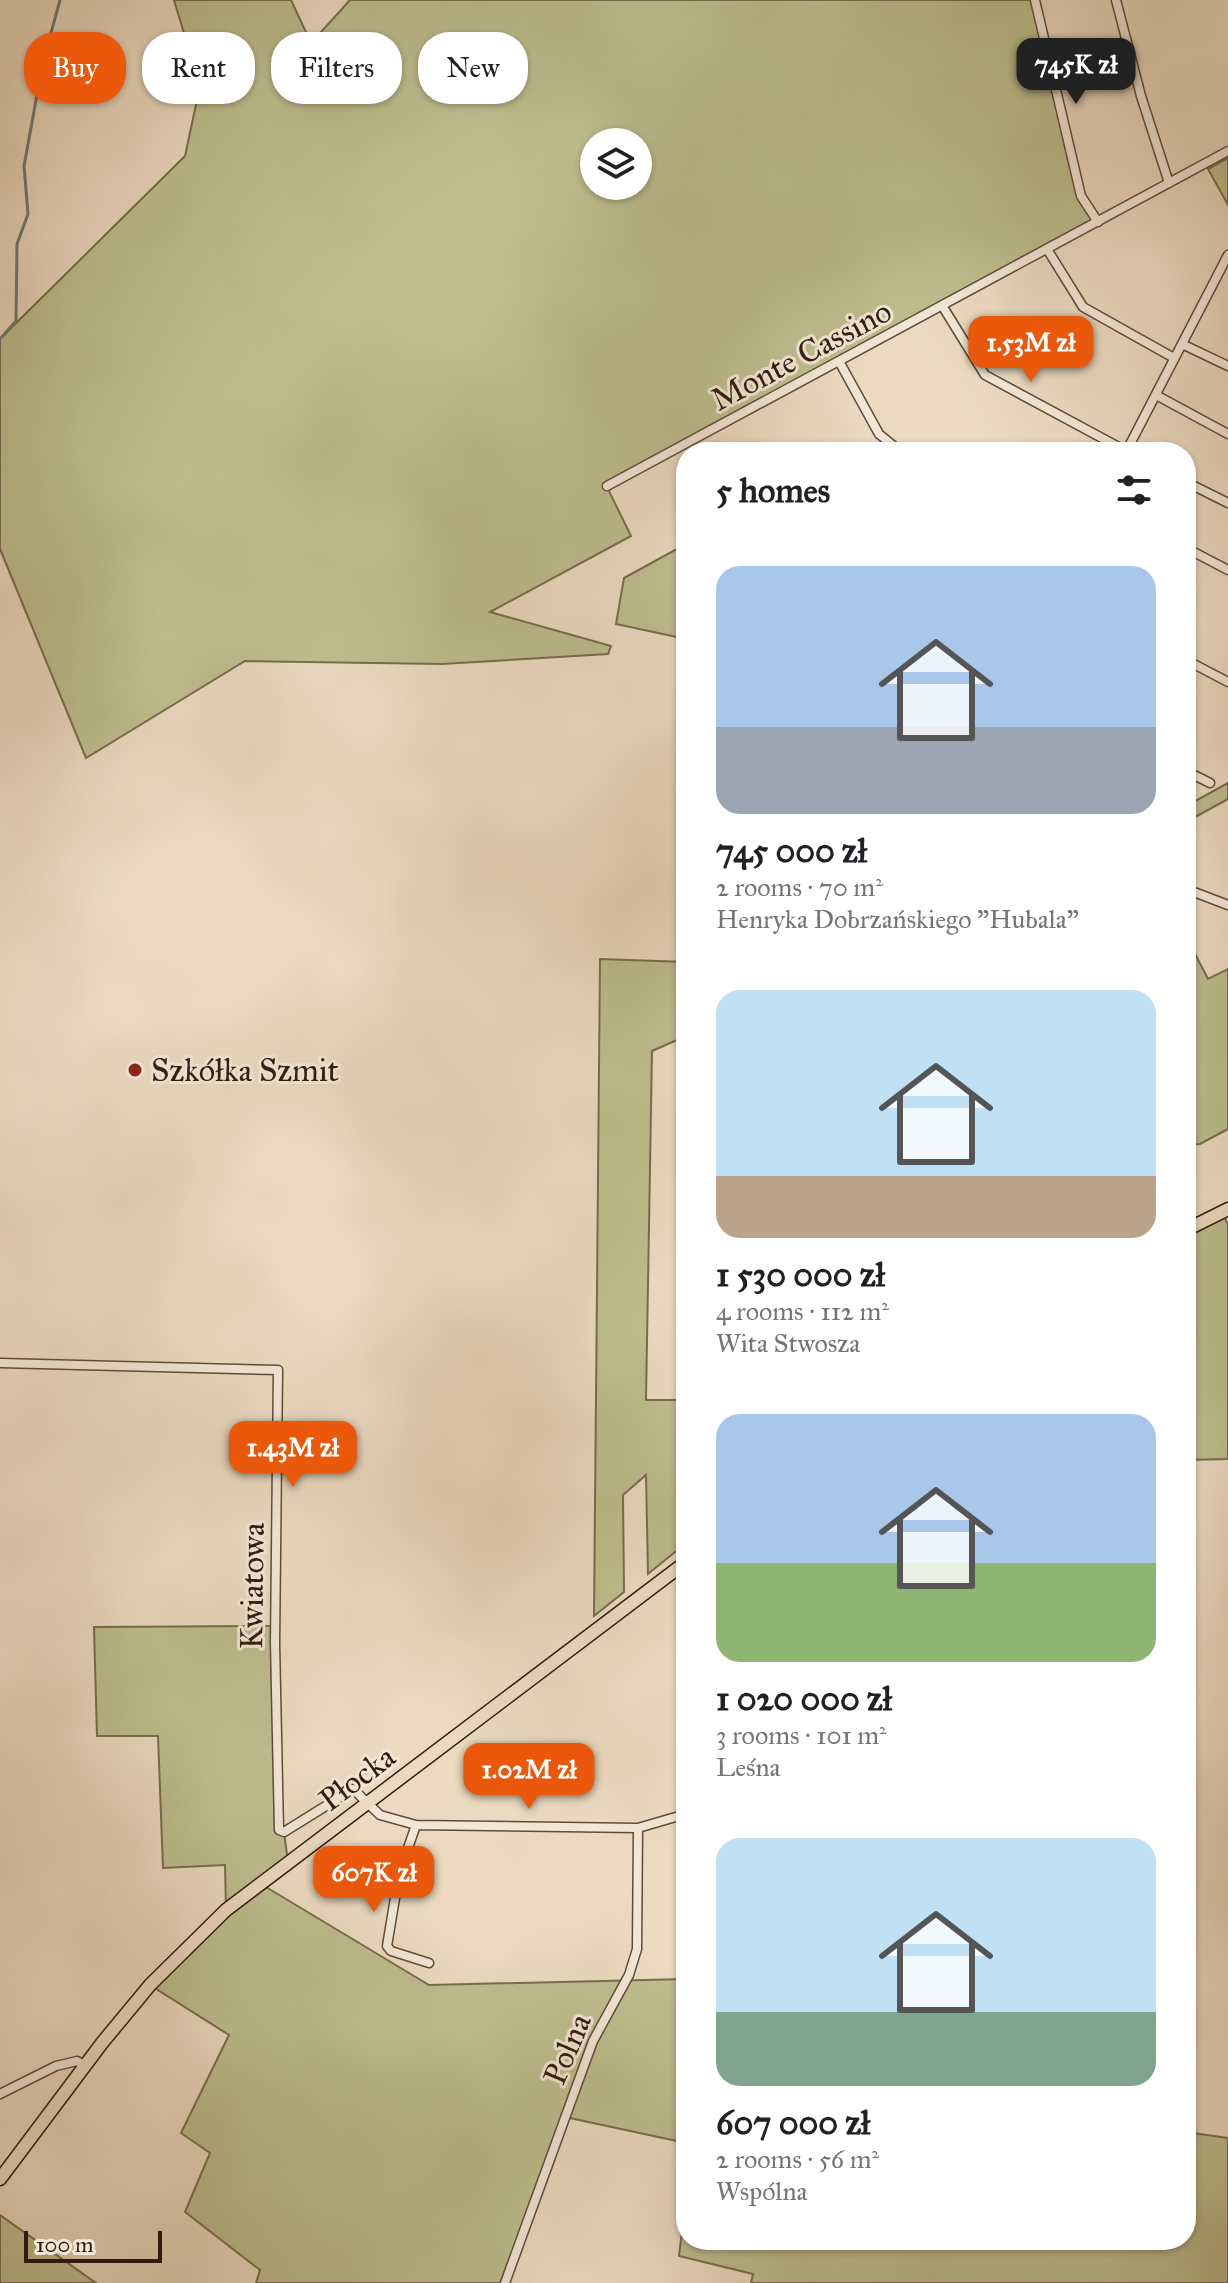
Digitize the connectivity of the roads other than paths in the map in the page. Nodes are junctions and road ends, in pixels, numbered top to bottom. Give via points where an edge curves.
1 (1035, 0) edge
2 (1116, 0) edge
3 (1228, 151) edge
4 (1169, 183) junction
5 (1098, 222) junction
6 (1047, 249) junction
7 (1228, 255) edge
8 (943, 307) junction
9 (1182, 344) junction
10 (1174, 358) junction
11 (840, 363) junction
12 (1228, 366) edge
13 (1156, 395) junction
14 (1228, 434) edge
15 (690, 442) edge
16 (886, 442) edge
17 (1109, 442) edge
18 (1132, 442) edge
19 (676, 450) edge
20 (607, 486) dead end
21 (1196, 487) edge
22 (1228, 503) edge
23 (1196, 553) edge
24 (1228, 570) edge
25 (1196, 665) edge
26 (1228, 682) edge
27 (1196, 776) edge
28 (1210, 783) dead end
29 (1196, 893) edge
30 (1228, 905) edge
31 (1228, 1209) edge
32 (1196, 1225) edge
33 (0, 1363) edge
34 (676, 1570) edge
35 (368, 1802) junction
36 (676, 1817) edge
37 (416, 1825) junction
38 (638, 1828) junction
39 (429, 1963) dead end
40 (85, 2065) junction
41 (0, 2094) edge
42 (0, 2179) edge
43 (505, 2283) edge

1 - 5 street via 1081,196
2 - 4 street
3 - 4 street, Monte Cassino
4 - 5 street, Monte Cassino
5 - 6 street, Monte Cassino
6 - 8 street, Monte Cassino
6 - 10 street via 1083,307
7 - 9 street
8 - 11 street, Monte Cassino
8 - 17 street via 985,375
9 - 10 street
9 - 12 street
10 - 13 street
11 - 15 street, Monte Cassino
11 - 16 street
13 - 14 street
13 - 18 street
19 - 20 street, Monte Cassino
21 - 22 street
23 - 24 street
25 - 26 street
27 - 28 street
29 - 30 street
31 - 32 main road
33 - 35 street, Kwiatowa via 278,1370 276,1824 284,1832 353,1789
34 - 35 main road, Płocka
35 - 37 street via 380,1815
35 - 40 main road, Płocka via 226,1910 150,1985
36 - 38 street
37 - 38 street
37 - 39 street via 399,1874 387,1946
38 - 43 street, Polna via 637,1949 629,1975 593,2041
40 - 41 street via 77,2061 56,2066
40 - 42 main road, Płocka

